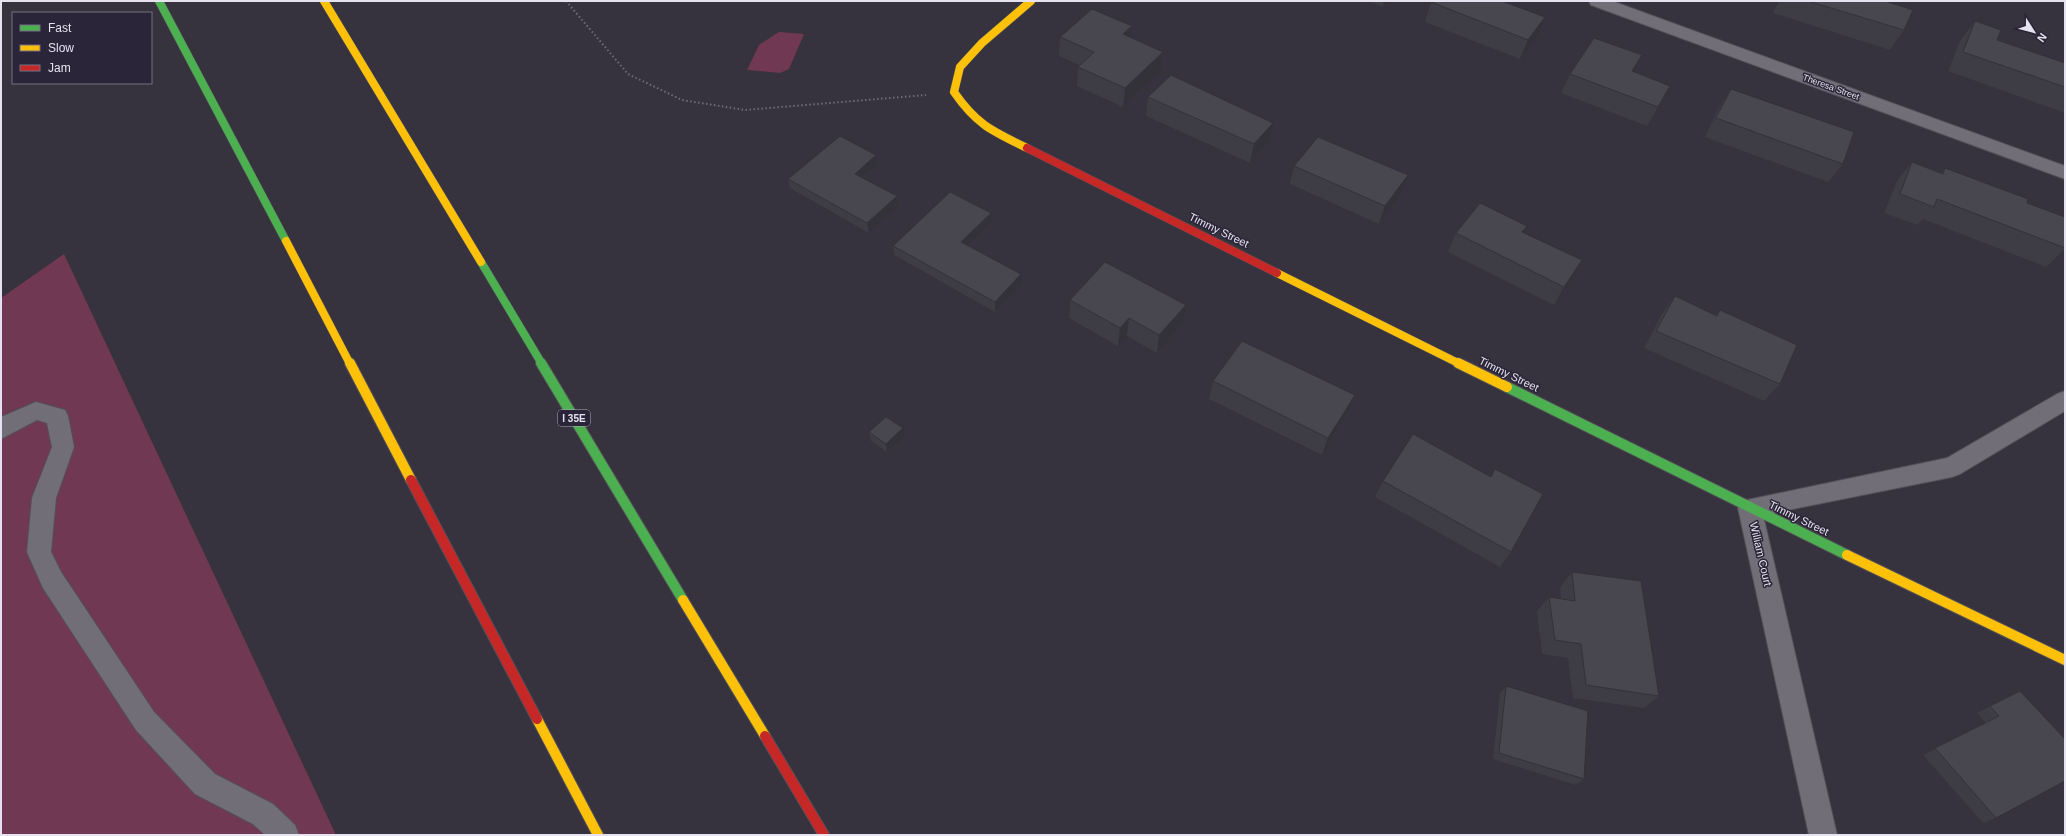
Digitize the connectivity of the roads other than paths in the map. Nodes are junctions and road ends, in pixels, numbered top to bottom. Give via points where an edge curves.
1 (159, 1) edge
2 (324, 1) edge
3 (1031, 1) edge
4 (1597, 1) edge
5 (2065, 174) edge
6 (2065, 400) edge
7 (1, 430) edge
8 (1750, 508) junction
9 (2065, 660) edge
10 (285, 835) edge
11 (598, 835) edge
12 (824, 835) edge
13 (1823, 835) edge

1 - 11 main road
2 - 12 main road, I 35E
3 - 8 main road, Timmy Street via 982,43 960,67 954,92 968,112 990,130
4 - 5 street, Theresa Street
6 - 8 street, William Court via 1952,467
7 - 10 street via 9,423 36,411 57,416 63,447 44,498 39,552 52,580 145,721 205,784 264,814
8 - 9 main road, Timmy Street
8 - 13 street, William Court

